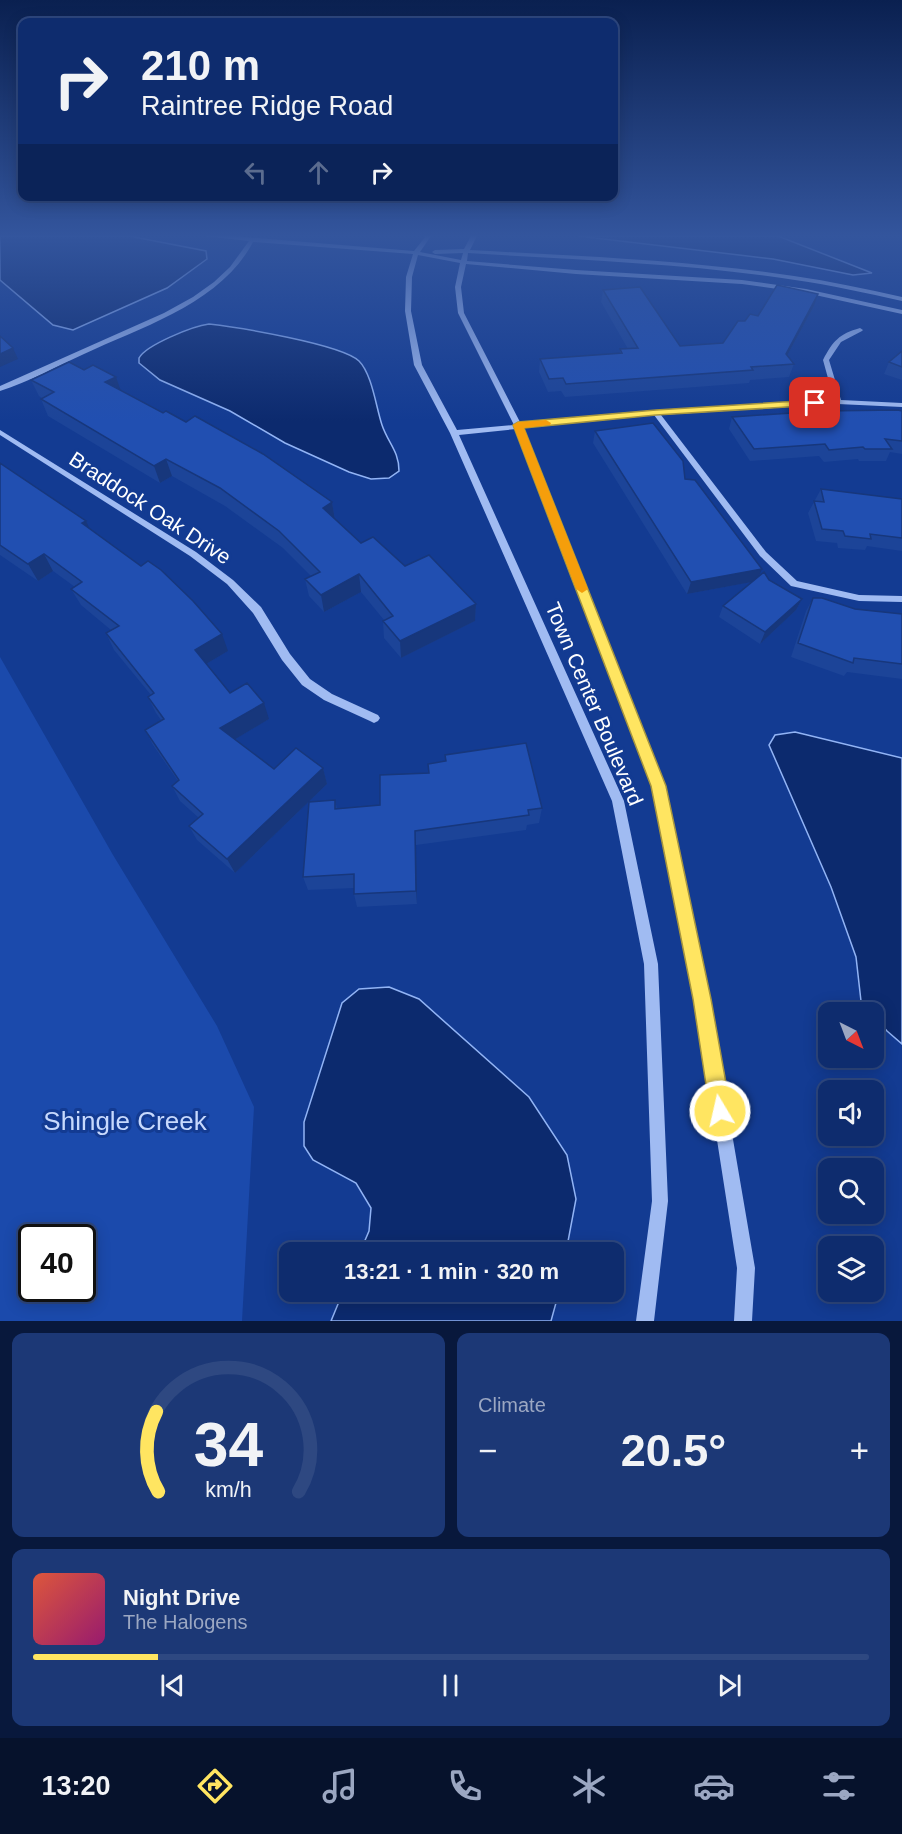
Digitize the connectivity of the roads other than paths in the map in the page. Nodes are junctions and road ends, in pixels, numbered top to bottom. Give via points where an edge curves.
1 (195, 298) edge
2 (408, 298) edge
3 (459, 298) edge
4 (836, 298) edge
5 (902, 312) edge
6 (860, 330) dead end
7 (0, 389) edge
8 (838, 402) junction
9 (902, 405) edge
10 (656, 412) junction
11 (518, 425) junction
12 (0, 432) edge
13 (454, 433) junction
14 (902, 599) edge
15 (374, 718) dead end
16 (645, 1321) edge
17 (743, 1321) edge

1 - 7 street
2 - 13 street, Town Center Boulevard via 418,364
3 - 11 street, Town Center Boulevard via 461,313
4 - 5 street
6 - 8 street via 835,341 826,360
8 - 9 street
8 - 10 street
10 - 11 street
10 - 14 street via 763,554 794,584 859,598
11 - 13 street
11 - 17 street, Town Center Boulevard via 659,786 702,999 746,1268
12 - 15 street, Braddock Oak Drive via 193,554 230,582 257,610 306,682
13 - 16 street, Town Center Boulevard via 618,801 651,964 660,1201

